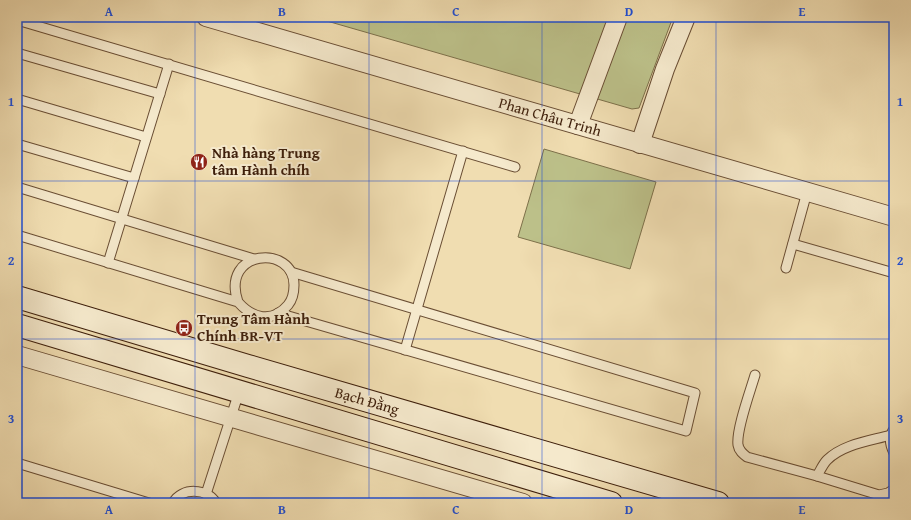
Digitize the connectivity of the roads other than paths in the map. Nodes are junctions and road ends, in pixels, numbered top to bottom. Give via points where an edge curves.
1 (206, 17) edge
2 (618, 17) edge
3 (686, 17) edge
4 (17, 20) edge
5 (17, 53) edge
6 (169, 64) junction
7 (160, 94) junction
8 (17, 99) edge
9 (578, 125) junction
10 (146, 137) junction
11 (17, 144) edge
12 (640, 144) junction
13 (463, 151) junction
14 (515, 167) dead end
15 (134, 178) junction
16 (17, 187) edge
17 (807, 192) junction
18 (894, 217) edge
19 (121, 219) junction
20 (17, 236) edge
21 (793, 244) junction
22 (254, 259) junction
23 (108, 263) junction
24 (786, 268) dead end
25 (291, 272) junction
26 (894, 273) edge
27 (17, 297) edge
28 (238, 302) junction
29 (416, 310) junction
30 (278, 313) junction
31 (17, 325) edge
32 (405, 350) junction
33 (17, 354) edge
34 (248, 366) junction
35 (755, 375) dead end
36 (239, 392) junction
37 (231, 418) junction
38 (892, 432) edge
39 (894, 453) edge
40 (17, 463) edge
41 (817, 476) junction
42 (894, 490) edge
43 (206, 494) junction
44 (149, 503) edge
45 (173, 503) edge
46 (216, 503) edge
47 (523, 503) edge
48 (611, 503) edge
49 (718, 503) edge

1 - 9 street, Phan Châu Trinh
2 - 9 street
3 - 12 street via 665,69
4 - 6 lane
5 - 7 lane
6 - 7 lane
6 - 13 lane
7 - 10 lane
8 - 10 lane
9 - 12 street, Phan Châu Trinh
10 - 15 lane
11 - 15 lane
12 - 17 street, Phan Châu Trinh
13 - 14 lane
13 - 29 lane
15 - 19 lane
16 - 19 lane
17 - 18 street, Phan Châu Trinh
17 - 21 lane
19 - 22 lane
19 - 23 lane
20 - 23 lane
21 - 24 lane
21 - 26 lane
22 - 25 lane via 275,259
22 - 28 lane via 245,264 235,282
23 - 28 lane
25 - 29 lane
25 - 30 lane via 294,292 284,310
27 - 34 street, Bạch Đằng
28 - 30 lane via 254,315 264,317
29 - 32 lane
29 - 32 lane via 695,393 686,431
30 - 32 lane
31 - 36 street, Bạch Đằng
33 - 37 street
34 - 36 street
34 - 49 street, Bạch Đằng
35 - 41 lane via 739,433 738,446 742,454
36 - 37 lane
36 - 48 street, Bạch Đằng
37 - 43 lane
37 - 47 street
38 - 39 lane via 891,447
38 - 41 lane via 835,454 826,461
40 - 44 lane
41 - 42 lane via 879,495
43 - 45 lane via 195,491 184,493
43 - 46 lane

